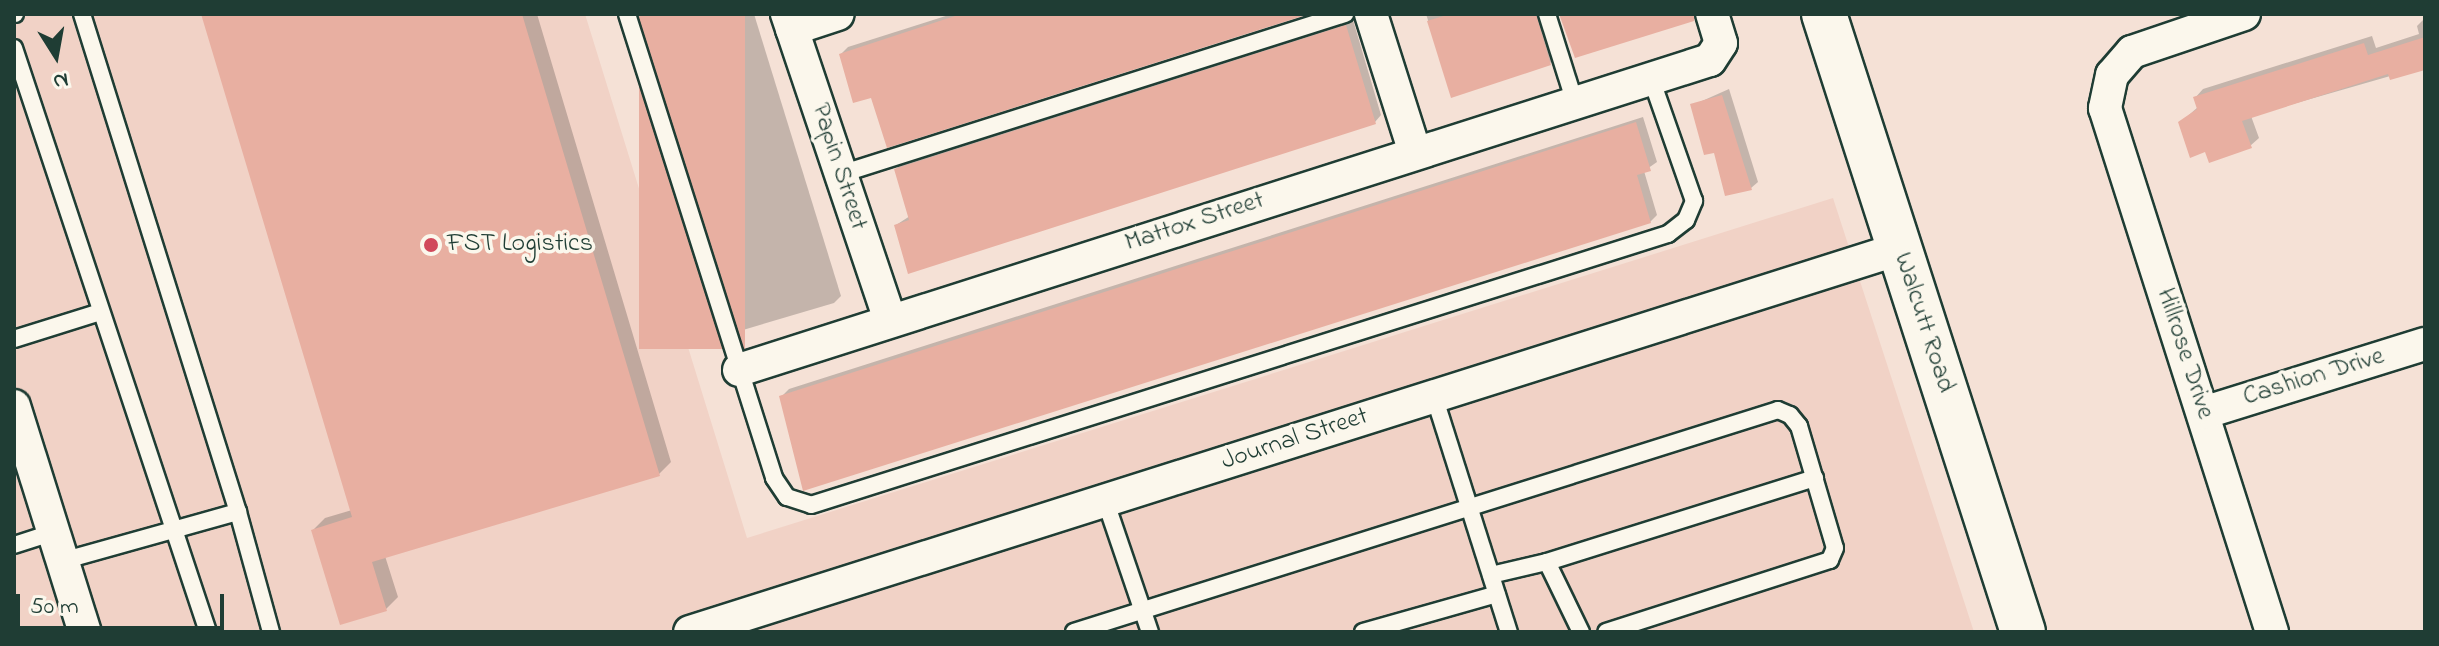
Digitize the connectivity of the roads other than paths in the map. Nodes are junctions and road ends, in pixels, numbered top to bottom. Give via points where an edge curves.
1 (82, 14) edge
2 (627, 14) edge
3 (838, 14) edge
4 (1345, 14) edge
5 (1371, 14) edge
6 (1547, 14) edge
7 (1712, 14) edge
8 (1824, 14) edge
9 (2244, 14) edge
10 (790, 22) edge
11 (14, 48) edge
12 (1651, 78) junction
13 (1575, 103) junction
14 (1415, 153) junction
15 (841, 174) junction
16 (1899, 249) junction
17 (100, 312) junction
18 (890, 320) junction
19 (14, 339) edge
20 (2425, 344) edge
21 (739, 370) junction
22 (1434, 396) junction
23 (14, 406) edge
24 (2203, 413) junction
25 (1815, 478) junction
26 (1105, 500) junction
27 (1469, 508) junction
28 (238, 512) junction
29 (176, 530) junction
30 (14, 545) edge
31 (58, 546) junction
32 (1547, 562) junction
33 (1491, 575) junction
34 (1497, 594) junction
35 (1142, 610) junction
36 (85, 632) edge
37 (208, 632) edge
38 (271, 632) edge
39 (690, 632) edge
40 (1074, 632) edge
41 (1150, 632) edge
42 (1363, 632) edge
43 (1509, 632) edge
44 (1581, 632) edge
45 (1606, 632) edge
46 (2023, 632) edge
47 (2272, 632) edge

1 - 28 lane
2 - 21 lane
3 - 10 street
4 - 15 lane
5 - 14 street
6 - 13 lane
7 - 12 street, Mattox Street via 1721,43 1710,60
8 - 16 street, Walcutt Road
9 - 24 street, Hillrose Drive via 2132,52 2112,75 2105,108
10 - 15 street, Papin Street
11 - 17 lane
12 - 13 street, Mattox Street
12 - 21 lane via 1694,201 1686,220 1668,234 811,505 787,497 774,478
13 - 14 street, Mattox Street
14 - 18 street, Mattox Street
15 - 18 street, Papin Street
16 - 22 street, Journal Street
16 - 46 street, Walcutt Road
17 - 19 lane
17 - 29 lane
18 - 21 street, Mattox Street
20 - 24 street, Cashion Drive
22 - 26 street, Journal Street
22 - 27 lane
23 - 31 street
24 - 47 street, Hillrose Drive
25 - 27 lane via 1799,426 1778,410
25 - 32 lane
25 - 45 lane via 1835,548 1830,560
26 - 35 lane
26 - 39 street, Journal Street
27 - 33 lane
27 - 35 lane
28 - 29 lane
28 - 38 lane
29 - 31 lane
29 - 37 lane
30 - 31 lane
31 - 36 street
32 - 33 lane
32 - 44 lane
33 - 34 lane
34 - 42 lane
34 - 43 lane
35 - 40 lane
35 - 41 lane

